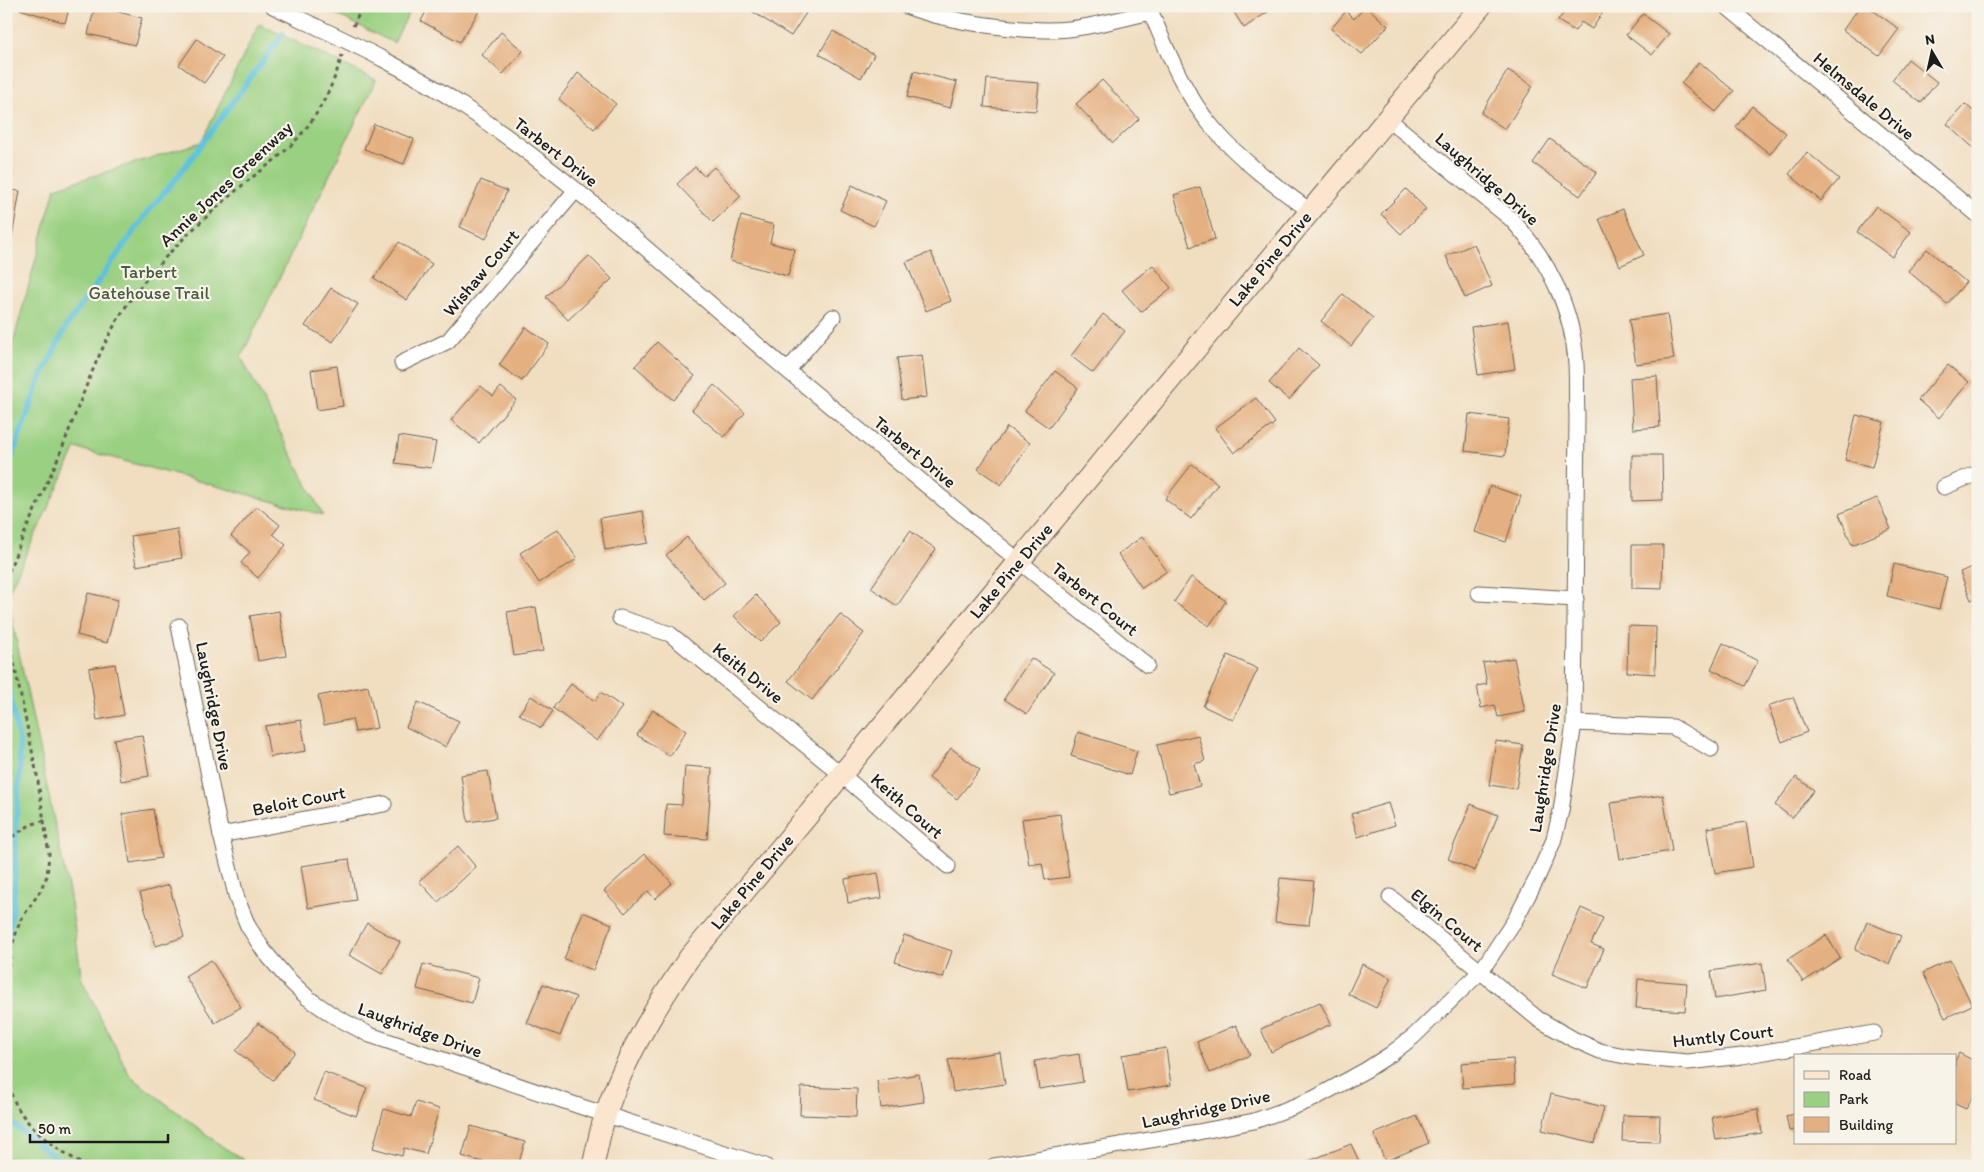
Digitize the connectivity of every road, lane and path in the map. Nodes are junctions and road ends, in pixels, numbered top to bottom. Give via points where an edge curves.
1 (273, 6) edge
2 (363, 6) edge
3 (906, 6) edge
4 (1481, 6) edge
5 (1726, 6) edge
6 (1151, 9) edge
7 (353, 24) dead end
8 (344, 50) dead end
9 (1388, 119) junction
10 (576, 190) junction
11 (1310, 211) junction
12 (1978, 215) edge
13 (833, 317) dead end
14 (402, 364) dead end
15 (788, 370) junction
16 (1978, 473) edge
17 (1944, 487) dead end
18 (1019, 562) junction
19 (6, 579) edge
20 (1479, 593) dead end
21 (1576, 599) junction
22 (620, 618) dead end
23 (6, 624) edge
24 (179, 626) dead end
25 (1147, 665) dead end
26 (1574, 722) junction
27 (1711, 749) dead end
28 (842, 775) junction
29 (384, 804) dead end
30 (45, 820) junction
31 (221, 835) junction
32 (6, 841) edge
33 (948, 866) dead end
34 (1390, 897) dead end
35 (1480, 972) junction
36 (6, 982) edge
37 (1874, 1034) dead end
38 (6, 1078) edge
39 (605, 1114) junction
40 (86, 1166) edge
41 (593, 1166) edge
42 (765, 1166) edge
43 (994, 1166) edge

1 - 10 street, Tarbert Drive via 388,62 445,95 511,139
2 - 7 path
3 - 6 street via 923,13 980,23 1047,30 1094,25
4 - 9 street, Lake Pine Drive
5 - 12 street, Helmsdale Drive
6 - 11 street via 1182,82 1212,128 1229,146
8 - 19 path, Annie Jones Greenway via 321,106 305,130 286,151 244,184 175,248 128,304 93,371
9 - 11 street, Lake Pine Drive
9 - 21 street, Laughridge Drive via 1516,225 1541,256 1566,309 1576,364
10 - 14 street, Wishaw Court via 448,341
10 - 15 street, Tarbert Drive
11 - 18 street, Lake Pine Drive
13 - 15 street
15 - 18 street, Tarbert Drive
16 - 17 street
18 - 25 street, Tarbert Court
18 - 28 street, Lake Pine Drive
20 - 21 street
21 - 26 street, Laughridge Drive
22 - 28 street, Keith Drive via 670,634
23 - 30 path
24 - 31 street, Laughridge Drive
26 - 27 street via 1672,727
26 - 35 street, Laughridge Drive via 1561,811 1553,842 1514,920
28 - 33 street, Keith Court
28 - 39 street, Lake Pine Drive via 670,984 634,1048
29 - 31 street, Beloit Court
30 - 32 path via 35,822
30 - 36 path via 50,854 47,876 20,921
31 - 39 street, Laughridge Drive via 237,899 248,926 264,952 308,998 334,1016 370,1034
34 - 35 street, Elgin Court
35 - 37 street, Huntly Court via 1538,1019 1573,1039 1600,1051 1630,1057 1688,1062
35 - 43 street, Laughridge Drive via 1414,1036 1366,1070 1304,1103 1254,1121
38 - 40 path via 13,1100 25,1120 48,1141
39 - 41 street, Lake Pine Drive
39 - 42 street, Laughridge Drive

